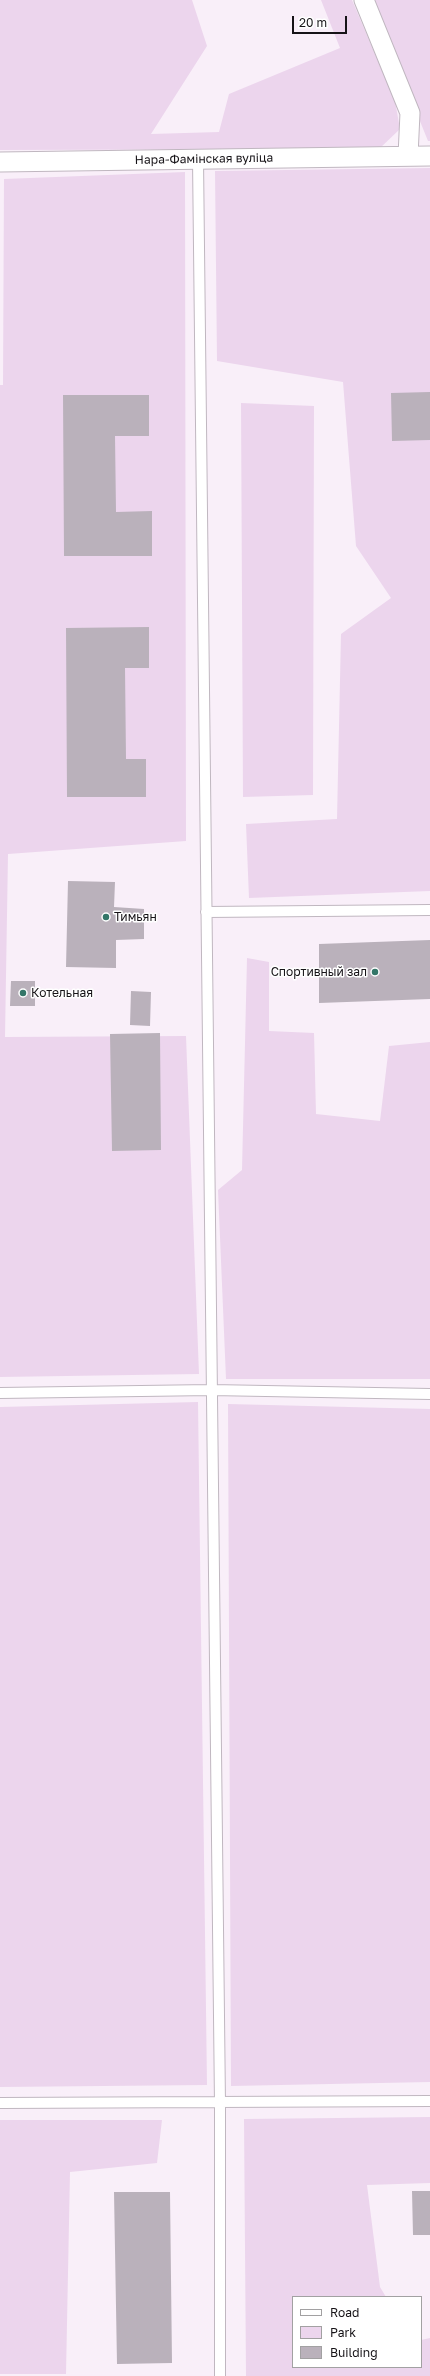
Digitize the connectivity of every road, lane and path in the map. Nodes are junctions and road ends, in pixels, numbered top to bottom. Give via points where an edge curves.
1 (364, 0) edge
2 (408, 156) junction
3 (430, 156) edge
4 (198, 159) junction
5 (0, 162) edge
6 (430, 910) edge
7 (206, 912) junction
8 (211, 1390) junction
9 (0, 1393) edge
10 (430, 1394) edge
11 (430, 2101) edge
12 (0, 2103) edge
13 (220, 2103) junction
14 (220, 2376) edge

1 - 2 street via 410,113
2 - 3 street, Нара-Фамінская вуліца
2 - 4 street, Нара-Фамінская вуліца
4 - 5 street, Нара-Фамінская вуліца
4 - 7 lane
6 - 7 lane
7 - 8 lane
8 - 9 lane
8 - 10 lane
8 - 13 lane
11 - 13 lane
12 - 13 lane
13 - 14 lane

